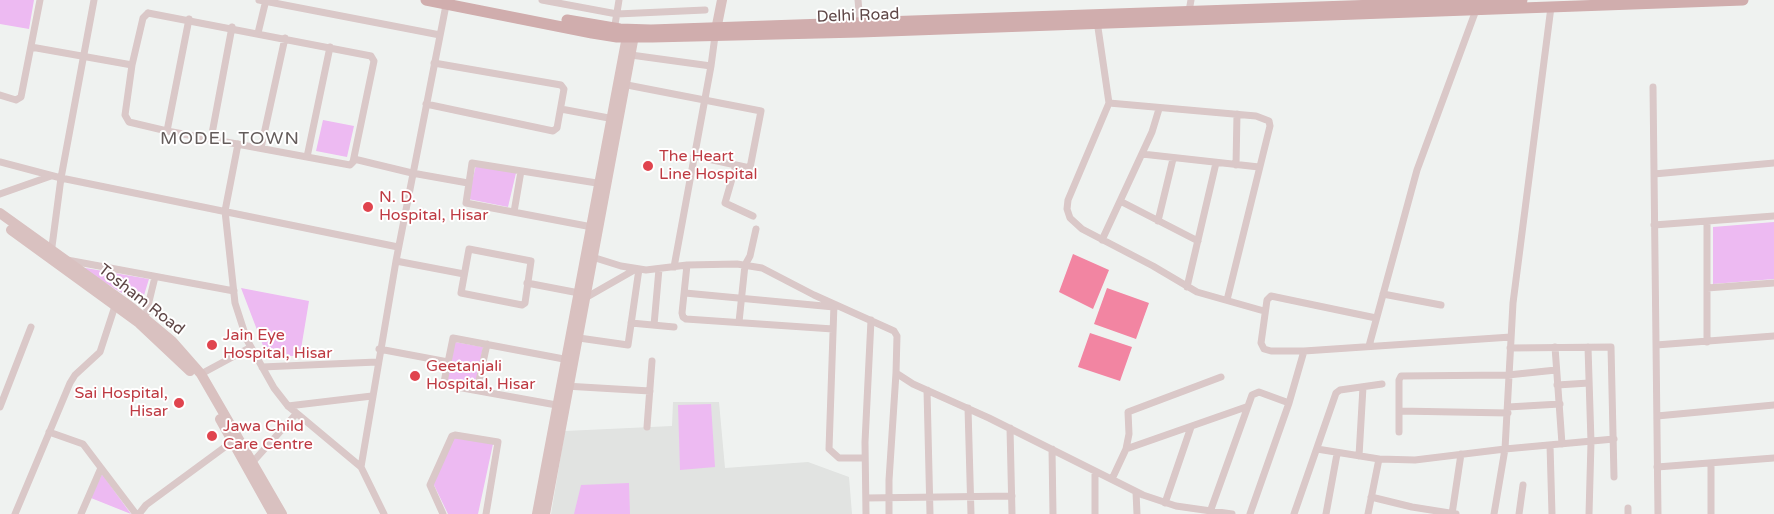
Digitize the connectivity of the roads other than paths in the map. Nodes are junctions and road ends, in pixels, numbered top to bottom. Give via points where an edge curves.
1 (40, 0) edge
2 (94, 0) edge
3 (263, 0) edge
4 (426, 0) edge
5 (464, 0) edge
6 (542, 0) edge
7 (619, 0) edge
8 (722, 0) edge
9 (858, 0) edge
10 (1522, 0) edge
11 (1743, 0) edge
12 (447, 2) edge
13 (1637, 2) edge
14 (1386, 3) edge
15 (1190, 6) edge
16 (1551, 7) junction
17 (705, 10) dead end
18 (1476, 10) junction
19 (617, 14) junction
20 (189, 19) junction
21 (1096, 19) junction
22 (860, 22) junction
23 (232, 27) junction
24 (613, 32) junction
25 (715, 32) junction
26 (258, 33) junction
27 (631, 33) junction
28 (440, 35) junction
29 (285, 38) junction
30 (30, 47) junction
31 (330, 47) junction
32 (631, 55) junction
33 (84, 56) junction
34 (434, 63) junction
35 (132, 65) junction
36 (711, 66) junction
37 (622, 84) junction
38 (1653, 87) dead end
39 (0, 95) edge
40 (705, 100) junction
41 (1109, 103) junction
42 (426, 104) junction
43 (561, 109) junction
44 (1159, 109) junction
45 (1237, 114) junction
46 (616, 120) junction
47 (167, 131) junction
48 (211, 139) junction
49 (238, 144) junction
50 (261, 148) junction
51 (1142, 154) junction
52 (307, 156) junction
53 (694, 156) junction
54 (354, 159) junction
55 (1173, 159) junction
56 (0, 162) edge
57 (1216, 163) junction
58 (1774, 163) edge
59 (736, 165) junction
60 (1236, 165) junction
61 (1259, 167) junction
62 (521, 171) junction
63 (412, 173) junction
64 (1654, 174) junction
65 (52, 176) junction
66 (61, 178) junction
67 (468, 183) junction
68 (604, 184) junction
69 (0, 194) edge
70 (1120, 201) junction
71 (226, 211) junction
72 (514, 212) junction
73 (0, 213) edge
74 (754, 216) dead end
75 (1774, 216) edge
76 (0, 221) edge
77 (1158, 221) junction
78 (1707, 222) junction
79 (1654, 225) junction
80 (592, 226) junction
81 (756, 229) dead end
82 (1102, 240) junction
83 (1198, 241) junction
84 (398, 247) junction
85 (50, 254) junction
86 (590, 256) junction
87 (64, 259) junction
88 (396, 260) junction
89 (687, 265) junction
90 (745, 265) junction
91 (674, 267) junction
92 (638, 269) junction
93 (659, 269) junction
94 (464, 274) junction
95 (155, 277) junction
96 (527, 283) junction
97 (1774, 283) edge
98 (1187, 287) junction
99 (1707, 288) junction
100 (234, 291) junction
101 (685, 293) junction
102 (1383, 294) junction
103 (583, 295) junction
104 (742, 298) junction
105 (1227, 300) junction
106 (116, 302) junction
107 (1441, 305) dead end
108 (834, 306) junction
109 (1264, 311) junction
110 (145, 318) junction
111 (1376, 318) junction
112 (871, 320) junction
113 (739, 322) junction
114 (631, 323) junction
115 (654, 325) junction
116 (31, 327) dead end
117 (674, 328) dead end
118 (833, 330) junction
119 (1511, 336) junction
120 (1774, 336) edge
121 (579, 338) junction
122 (1707, 342) junction
123 (487, 344) junction
124 (1656, 345) junction
125 (1369, 346) junction
126 (251, 347) junction
127 (1555, 347) junction
128 (1588, 347) junction
129 (1510, 348) junction
130 (379, 349) junction
131 (1304, 352) junction
132 (570, 360) junction
133 (652, 361) dead end
134 (377, 362) junction
135 (448, 362) junction
136 (262, 367) junction
137 (1556, 370) junction
138 (896, 373) junction
139 (201, 374) junction
140 (1508, 375) junction
141 (1221, 377) dead end
142 (1589, 383) junction
143 (1382, 384) dead end
144 (1557, 385) junction
145 (566, 386) junction
146 (1363, 387) junction
147 (477, 390) junction
148 (927, 390) junction
149 (650, 391) junction
150 (372, 396) junction
151 (1289, 403) junction
152 (1560, 404) junction
153 (0, 405) edge
154 (1774, 405) edge
155 (288, 406) junction
156 (562, 406) junction
157 (1246, 407) junction
158 (968, 408) junction
159 (1508, 410) junction
160 (1399, 411) junction
161 (296, 414) junction
162 (1657, 416) junction
163 (1191, 427) junction
164 (647, 428) dead end
165 (1010, 428) junction
166 (49, 432) junction
167 (1399, 432) dead end
168 (1614, 439) junction
169 (233, 441) junction
170 (1591, 442) junction
171 (1562, 444) junction
172 (1550, 445) junction
173 (1052, 449) junction
174 (1126, 449) junction
175 (1317, 449) junction
176 (1506, 449) junction
177 (1338, 454) junction
178 (1461, 454) junction
179 (1359, 456) junction
180 (865, 458) junction
181 (1774, 458) edge
182 (1379, 459) junction
183 (1711, 464) junction
184 (250, 465) junction
185 (361, 467) junction
186 (1657, 467) junction
187 (101, 468) junction
188 (1095, 471) junction
189 (1614, 477) dead end
190 (1112, 480) junction
191 (1522, 485) dead end
192 (1136, 492) junction
193 (1012, 496) junction
194 (930, 497) junction
195 (971, 497) junction
196 (1371, 497) junction
197 (866, 498) junction
198 (889, 498) junction
199 (1165, 503) junction
200 (1176, 510) edge
201 (1411, 511) edge
202 (1210, 512) junction
203 (1219, 513) edge
204 (15, 514) edge
205 (81, 514) edge
206 (137, 514) edge
207 (273, 514) edge
208 (282, 514) edge
209 (384, 514) edge
210 (443, 514) edge
211 (486, 514) edge
212 (537, 514) edge
213 (545, 514) edge
214 (866, 514) edge
215 (889, 514) edge
216 (930, 514) edge
217 (971, 514) edge
218 (1012, 514) edge
219 (1053, 514) edge
220 (1095, 514) edge
221 (1137, 514) edge
222 (1232, 514) edge
223 (1250, 514) edge
224 (1294, 514) edge
225 (1326, 514) edge
226 (1368, 514) edge
227 (1453, 514) edge
228 (1494, 514) edge
229 (1518, 514) edge
230 (1552, 514) edge
231 (1589, 514) edge
232 (1658, 514) edge
233 (1711, 514) edge

1 - 30 street
2 - 33 street
3 - 26 street
3 - 28 street
4 - 12 main road, Delhi Road
5 - 24 main road, Delhi Road
6 - 19 street
7 - 19 street
8 - 25 main road
9 - 22 street
10 - 14 main road, Delhi Road
11 - 13 main road, Delhi Road
12 - 24 main road, Delhi Road
12 - 28 street
13 - 16 main road, Delhi Road
14 - 15 main road, Delhi Road
15 - 21 main road, Delhi Road
16 - 18 main road, Delhi Road
16 - 119 street
17 - 19 street
18 - 21 main road, Delhi Road
18 - 102 street via 1417,170
19 - 24 street
20 - 23 street
20 - 35 street via 146,14
20 - 47 street
21 - 22 main road, Delhi Road
21 - 25 main road, Delhi Road
21 - 41 street
22 - 25 main road, Delhi Road
23 - 26 street
23 - 48 street
24 - 27 main road, Delhi Road
25 - 27 main road, Delhi Road
25 - 36 street
26 - 29 street
27 - 32 main road
27 - 37 main road
28 - 34 street
29 - 31 street
29 - 50 street
30 - 33 street
30 - 39 street via 20,98 16,100
31 - 52 street
31 - 54 street via 371,56 374,61
32 - 36 street
32 - 37 main road
33 - 35 street
33 - 66 street
34 - 42 street
34 - 43 street via 561,85 564,89
35 - 47 street via 126,119
36 - 40 street
37 - 40 street
37 - 46 main road
38 - 64 street
40 - 53 street
40 - 59 street via 762,112 752,167
41 - 44 street
41 - 82 street via 1067,209 1076,225
42 - 43 street via 553,131 557,128
42 - 63 street
43 - 46 street
44 - 45 street
44 - 51 street
45 - 60 street
45 - 61 street via 1269,121
46 - 68 main road
47 - 48 street
48 - 49 street
49 - 50 street
49 - 71 street
50 - 52 street
51 - 55 street
51 - 70 street
52 - 54 street via 350,165
53 - 59 street
53 - 91 street
54 - 63 street
55 - 57 street
55 - 77 street
56 - 65 street
57 - 60 street
57 - 83 street
58 - 64 street
59 - 74 street via 726,203
60 - 61 street
61 - 105 street
62 - 67 street via 474,161
62 - 68 street
62 - 72 street
63 - 67 street
63 - 84 street
64 - 79 street
65 - 66 street
65 - 69 street
66 - 71 street
66 - 85 street
67 - 72 street via 466,204
68 - 80 main road
68 - 86 main road
70 - 77 street
70 - 82 street
71 - 84 street
71 - 100 street
72 - 80 street
73 - 85 main road, Tosham Road
75 - 78 street
76 - 85 main road, Tosham Road
77 - 83 street
78 - 79 street
78 - 99 street
79 - 124 street
80 - 86 main road
81 - 90 street
82 - 98 street
83 - 98 street
84 - 88 street
85 - 87 main road, Tosham Road
85 - 106 main road, Tosham Road
86 - 92 street
86 - 103 main road
87 - 95 street
87 - 106 main road, Tosham Road
88 - 94 street
88 - 130 street
89 - 90 street
89 - 91 street
89 - 101 street
90 - 104 street
90 - 108 street via 762,268
91 - 93 street
92 - 93 street
92 - 103 street
92 - 114 street
93 - 115 street
94 - 96 street via 461,293 522,305
94 - 96 street via 471,249 529,259
95 - 100 street
95 - 110 street
96 - 103 street
97 - 99 street
98 - 105 street
99 - 122 street
100 - 126 street via 235,303
101 - 104 street
101 - 113 street via 683,317
102 - 107 street
102 - 111 street
103 - 121 main road
103 - 132 main road
104 - 108 street
104 - 113 street
105 - 109 street
106 - 110 main road, Tosham Road
106 - 166 street via 100,352 75,375
106 - 169 main road, Tosham Road via 187,367
108 - 112 street
108 - 118 street
109 - 111 street via 1271,296
109 - 131 street via 1261,343 1264,349
110 - 139 main road, Tosham Road via 172,341
111 - 125 street
112 - 138 street via 896,333
112 - 180 street
113 - 118 street
114 - 115 street
114 - 121 street via 628,345
115 - 117 street
116 - 153 street
118 - 180 street via 828,449 839,458
119 - 125 street
119 - 129 street
120 - 122 street
121 - 132 main road
122 - 124 street
123 - 132 street
123 - 135 street via 453,338
123 - 147 street
124 - 162 street
125 - 131 street
126 - 136 street
126 - 139 street
127 - 128 street
127 - 129 street
127 - 137 street
128 - 142 street
128 - 168 street via 1611,347
129 - 140 street
130 - 134 street
130 - 135 street
131 - 151 street
132 - 145 main road
133 - 149 street
134 - 136 street
134 - 150 street
135 - 147 street via 444,384
136 - 155 street
137 - 140 street
137 - 144 street
138 - 148 street
138 - 198 street
139 - 184 main road, Tosham Road
140 - 159 street
140 - 160 street via 1401,376
141 - 174 street via 1128,412
142 - 144 street
142 - 170 street
143 - 146 street
144 - 152 street
145 - 149 street
145 - 156 main road
146 - 175 street via 1338,392
146 - 179 street
147 - 156 street
148 - 158 street
148 - 194 street
149 - 164 street
150 - 155 street
150 - 185 street
151 - 157 street via 1257,392
151 - 223 street
152 - 159 street
152 - 171 street
154 - 162 street
155 - 161 street
156 - 212 main road
156 - 213 main road
157 - 163 street
157 - 202 street
158 - 165 street
158 - 195 street
159 - 160 street
159 - 176 street
160 - 167 street
161 - 184 street
161 - 185 street
162 - 186 street
163 - 174 street
163 - 199 street
165 - 173 street
165 - 193 street
166 - 187 street via 82,444
166 - 204 street
168 - 170 street
168 - 189 street
169 - 184 main road, Tosham Road
169 - 206 street
170 - 171 street
170 - 231 street
171 - 172 street
172 - 176 street
172 - 230 street
173 - 188 street
173 - 219 street
174 - 190 street
175 - 177 street
175 - 224 street
176 - 178 street
176 - 228 street
177 - 179 street
177 - 225 street
178 - 182 street via 1415,460
178 - 227 street
179 - 182 street
180 - 197 street
181 - 183 street
182 - 196 street
183 - 186 street
183 - 233 street
184 - 207 main road, Tosham Road
184 - 208 main road, Tosham Road
185 - 209 street
186 - 232 street
187 - 205 street
187 - 206 street
188 - 190 street
188 - 220 street
190 - 192 street
191 - 229 street
192 - 199 street
192 - 221 street
193 - 195 street
193 - 218 street
194 - 195 street
194 - 198 street
194 - 216 street
195 - 217 street
196 - 201 street
196 - 226 street
197 - 198 street
197 - 214 street
198 - 215 street
199 - 200 street
200 - 202 street
201 - 227 street
202 - 203 street
203 - 222 street
210 - 211 street via 430,485 455,435 498,442

